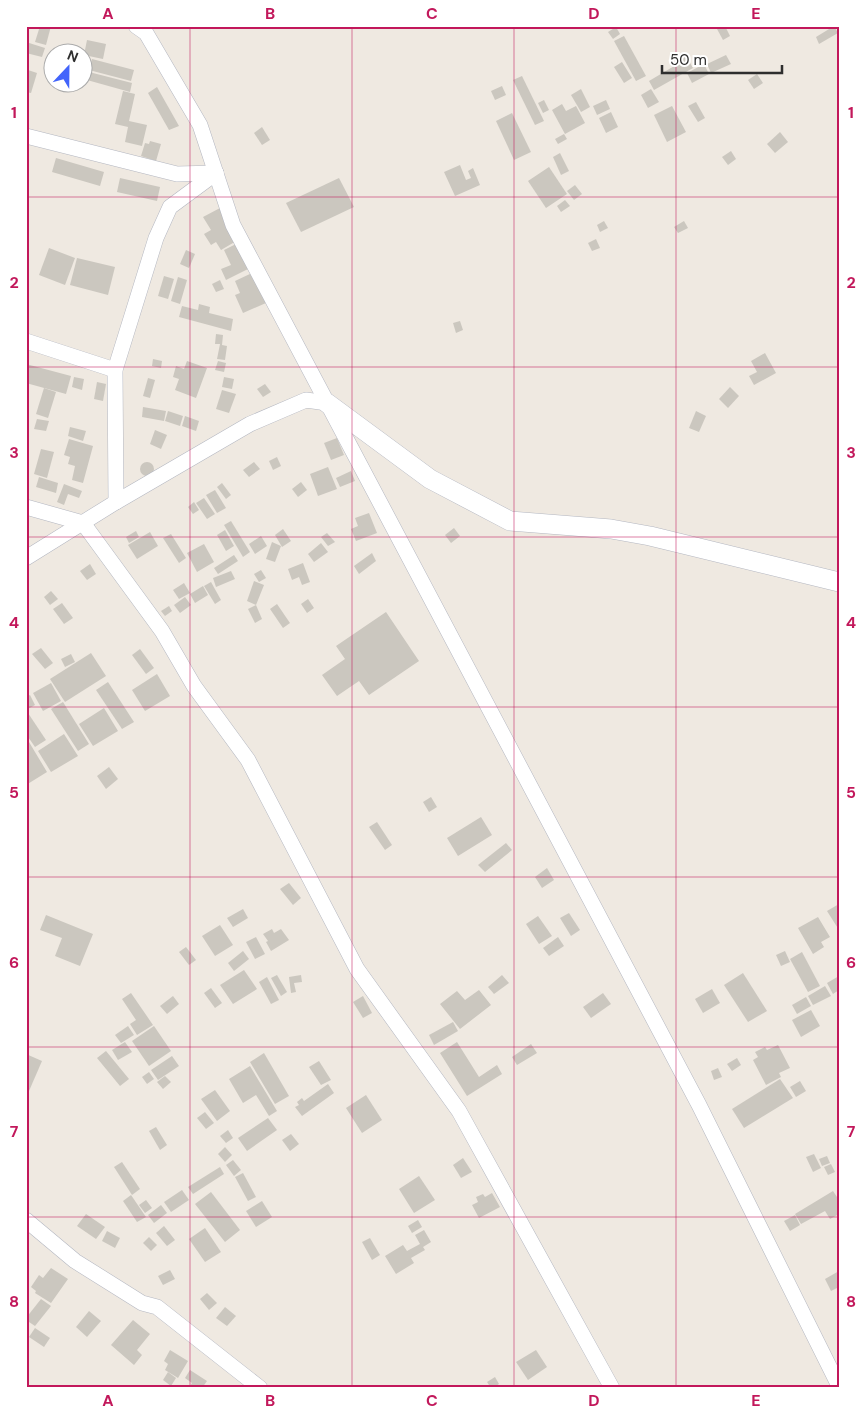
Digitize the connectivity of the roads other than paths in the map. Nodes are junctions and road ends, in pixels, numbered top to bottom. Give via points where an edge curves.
1 (136, 26) edge
2 (26, 136) edge
3 (216, 173) junction
4 (26, 341) edge
5 (115, 370) junction
6 (327, 403) junction
7 (116, 502) junction
8 (26, 506) edge
9 (83, 523) junction
10 (26, 558) edge
11 (839, 582) edge
12 (26, 1220) edge
13 (839, 1386) edge
14 (260, 1388) edge
15 (612, 1388) edge

1 - 3 street via 146,33 200,125
2 - 3 street via 177,174
3 - 5 street via 170,207 156,238
3 - 6 street via 233,225
4 - 5 street
5 - 7 street
6 - 7 street via 306,400 250,424
6 - 11 street via 430,479 510,522 611,529 650,536
6 - 13 street via 700,1106
7 - 9 street
8 - 9 street
9 - 10 street
9 - 15 street via 162,631 194,686 248,760 357,969 459,1111
12 - 14 street via 75,1261 142,1303 157,1307

